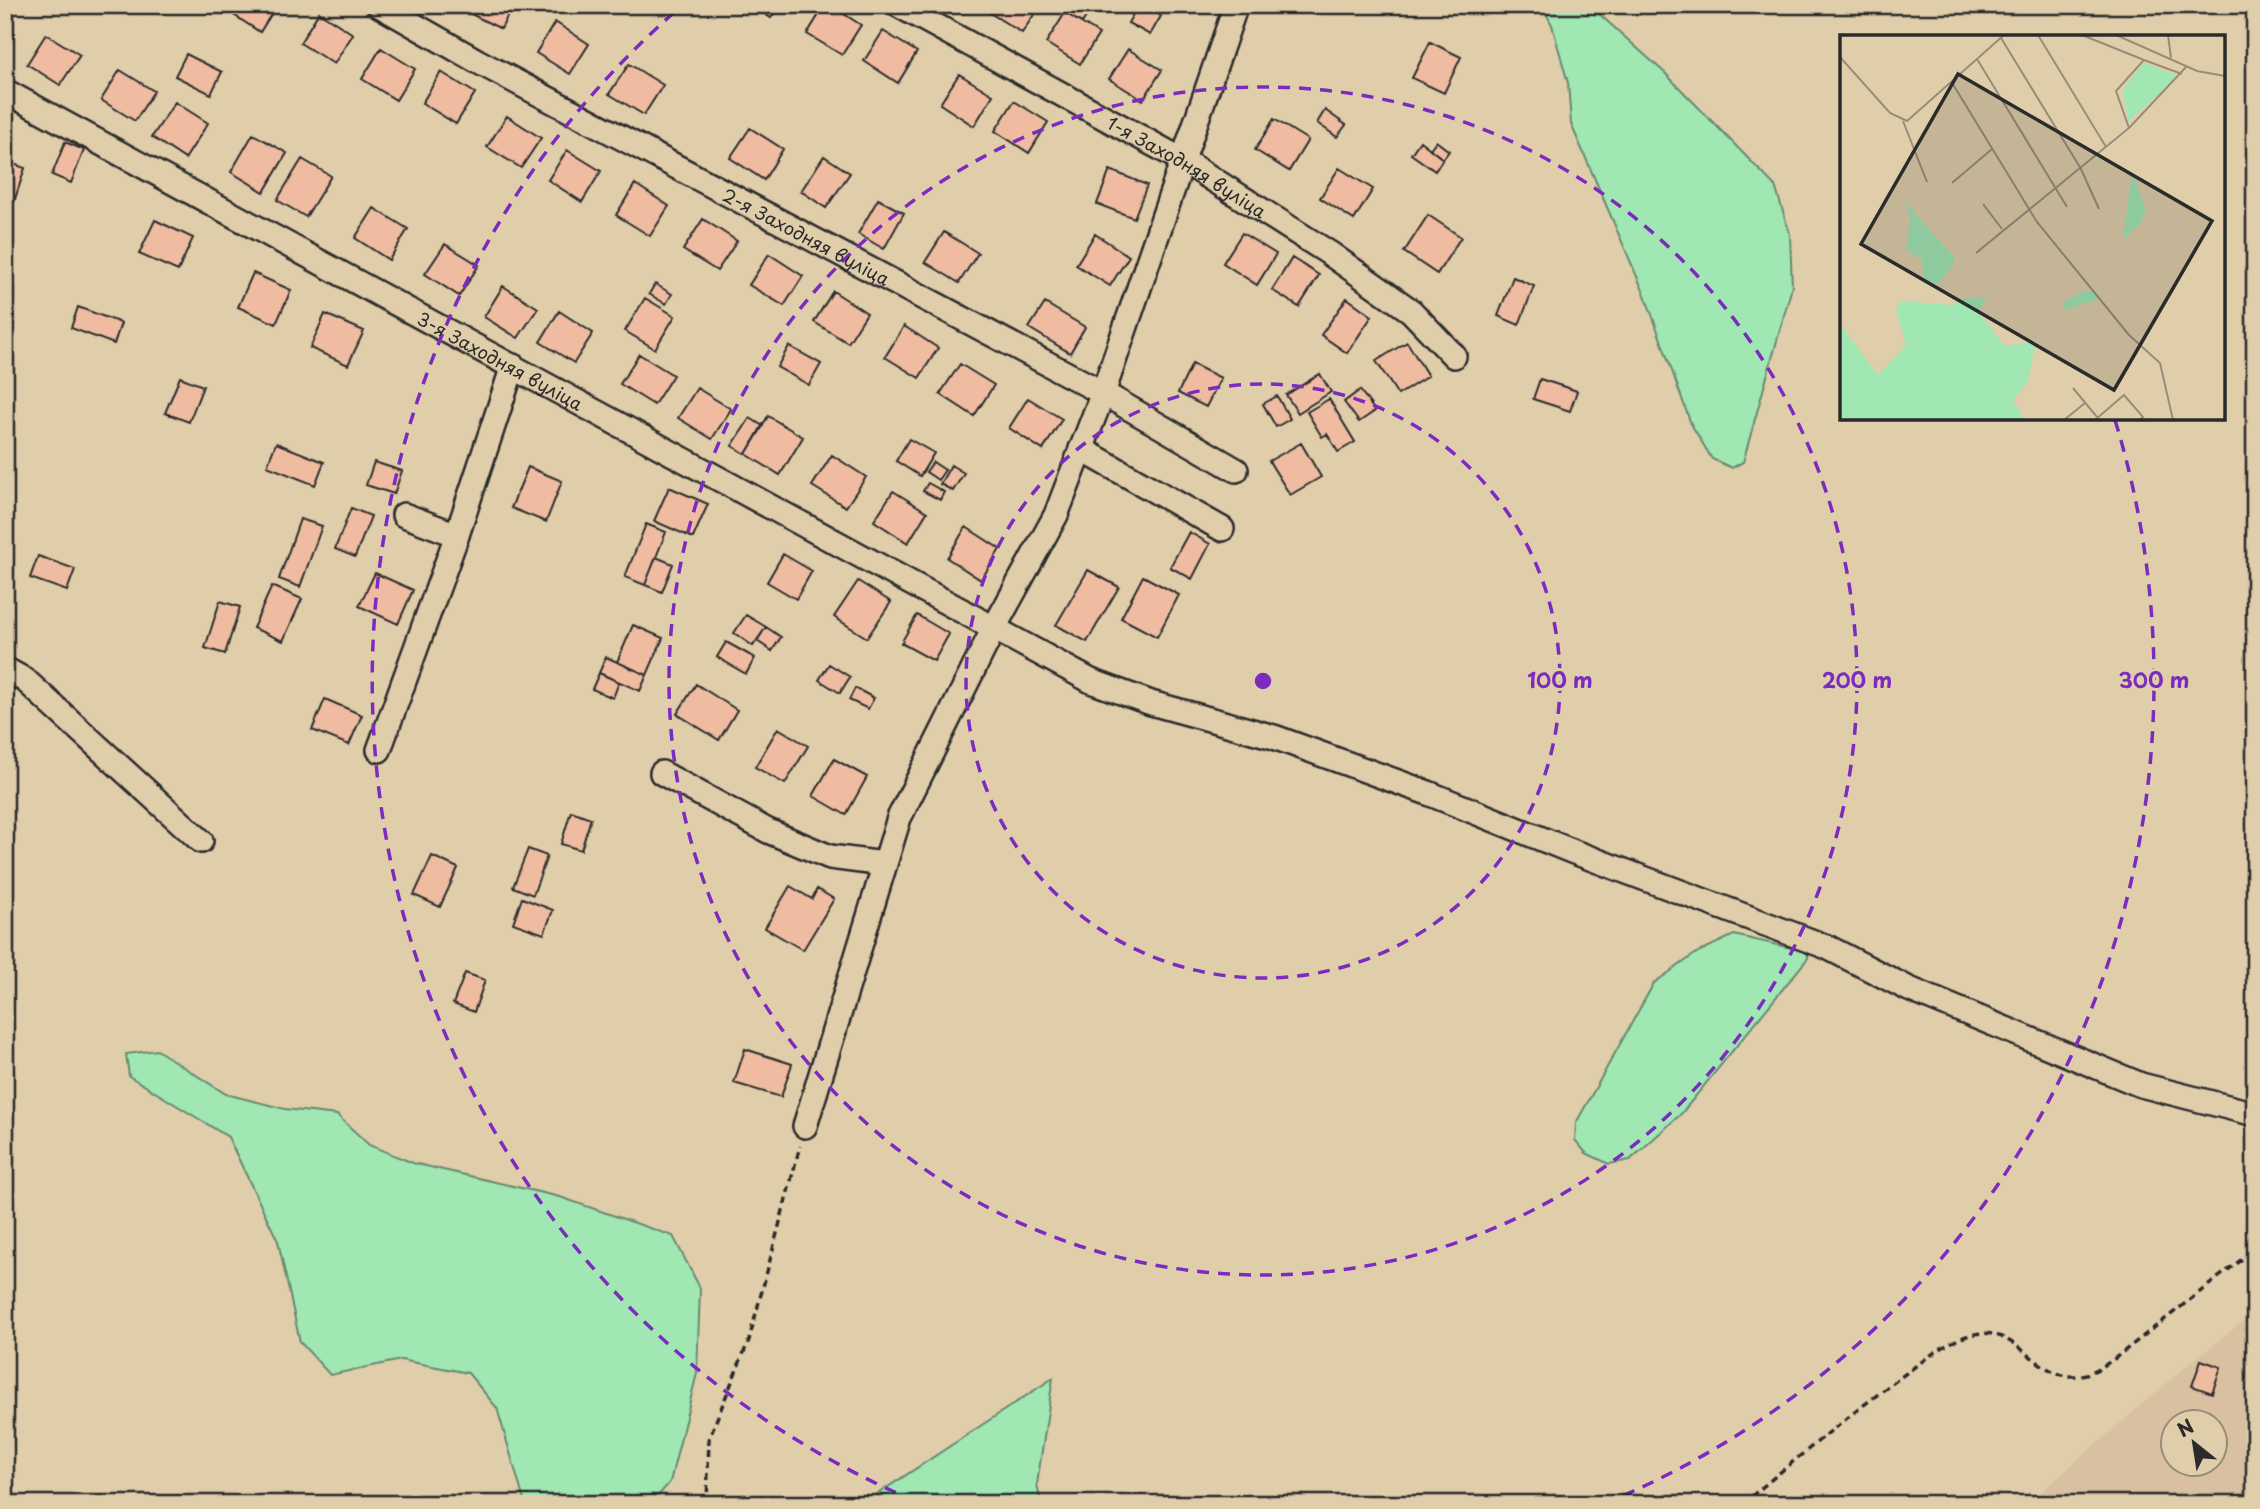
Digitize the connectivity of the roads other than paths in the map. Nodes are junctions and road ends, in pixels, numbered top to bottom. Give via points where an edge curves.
1 (379, 5) edge
2 (898, 5) edge
3 (1236, 5) edge
4 (5, 90) edge
5 (1184, 161) junction
6 (1454, 356) dead end
7 (513, 366) junction
8 (1103, 393) junction
9 (1082, 449) junction
10 (1236, 470) dead end
11 (404, 516) dead end
12 (1222, 529) dead end
13 (457, 535) junction
14 (995, 628) junction
15 (5, 669) edge
16 (379, 750) dead end
17 (662, 773) dead end
18 (201, 841) dead end
19 (884, 864) junction
20 (2255, 1114) edge
21 (805, 1126) road end

1 - 8 street, 2-я Заходняя вуліца
2 - 5 street, 1-я Заходняя вуліца
3 - 5 street
4 - 7 street, 3-я Заходняя вуліца
5 - 6 street, 1-я Заходняя вуліца via 1411,311
5 - 8 street
7 - 13 street
7 - 14 street, 3-я Заходняя вуліца
8 - 9 street
8 - 10 street, 2-я Заходняя вуліца
9 - 12 street
9 - 14 street via 1056,515
11 - 13 street
13 - 16 street
14 - 19 street via 899,818
14 - 20 street, 3-я Заходняя вуліца via 1091,681 1274,737 1428,793 1827,947 1909,989 2141,1085
15 - 18 street via 25,680
17 - 19 street via 768,831 830,857
19 - 21 street

